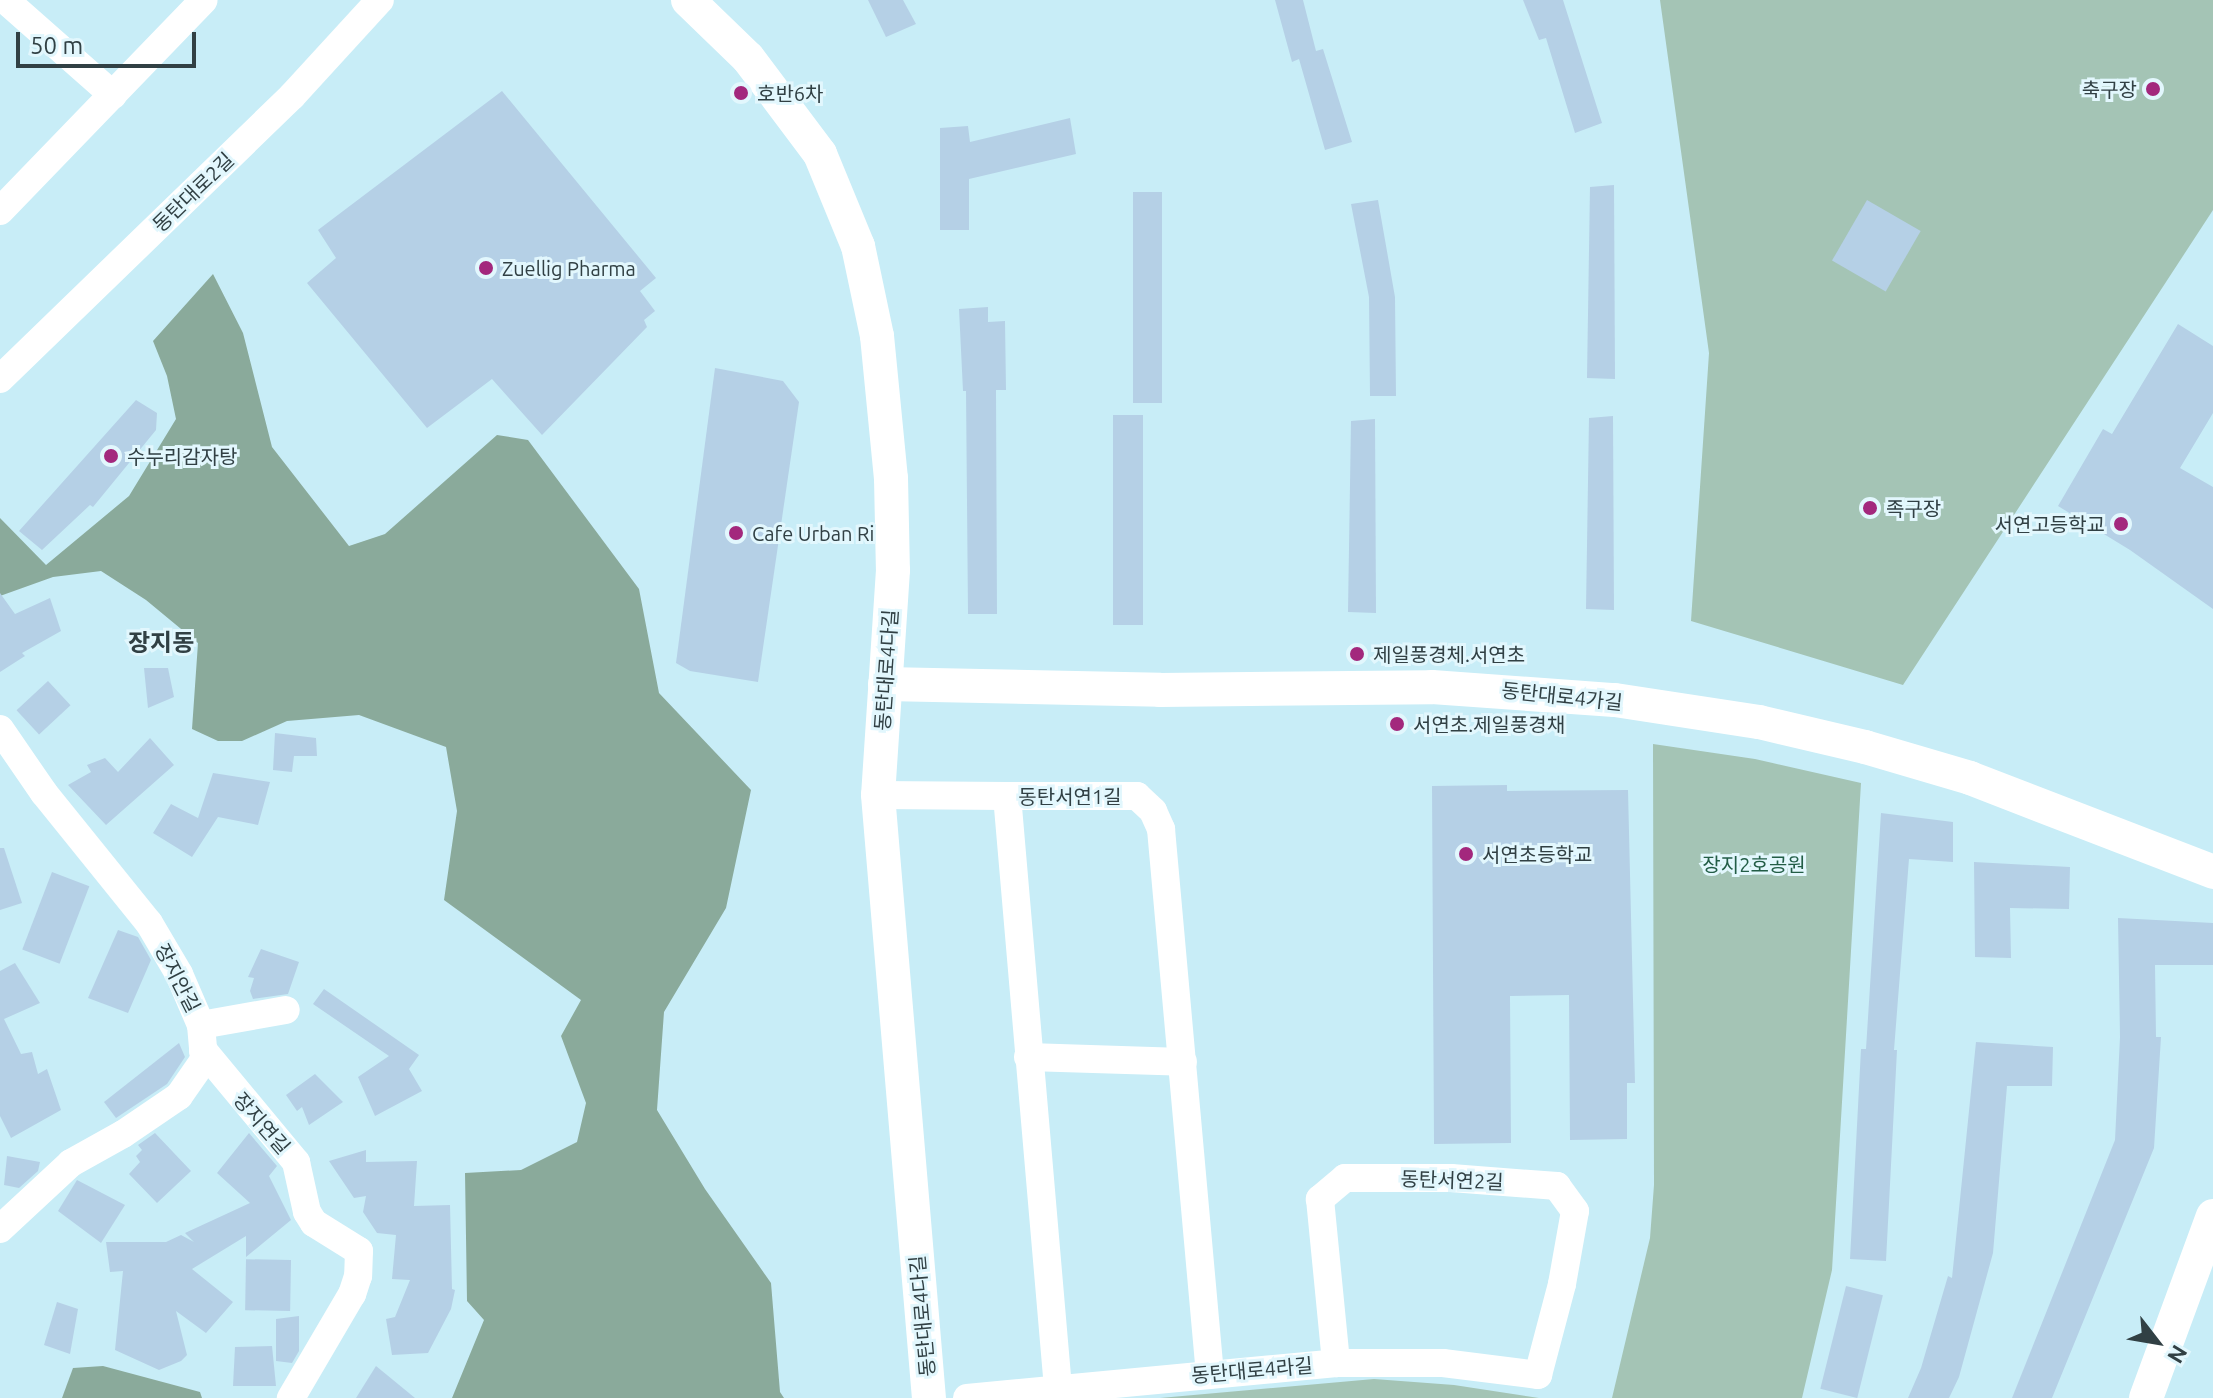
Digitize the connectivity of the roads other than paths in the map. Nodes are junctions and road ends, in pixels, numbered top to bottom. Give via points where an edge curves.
1 (204, 0) edge
2 (380, 0) edge
3 (688, 0) edge
4 (8, 7) edge
5 (113, 95) junction
6 (0, 211) edge
7 (0, 379) edge
8 (885, 684) junction
9 (0, 729) edge
10 (878, 795) junction
11 (1007, 796) junction
12 (2213, 872) edge
13 (286, 1010) dead end
14 (202, 1038) junction
15 (1028, 1057) junction
16 (1183, 1062) junction
17 (2213, 1216) edge
18 (0, 1229) edge
19 (1336, 1363) junction
20 (1210, 1375) junction
21 (1538, 1375) joint
22 (1058, 1388) junction
23 (291, 1398) edge
24 (929, 1398) edge
25 (967, 1398) edge
26 (2146, 1398) edge

1 - 5 street
2 - 7 street, 동탄대로2길 via 292,96
3 - 8 street, 동탄대로4다길 via 748,58 820,154 858,246 877,336 891,478 893,570
4 - 5 street
5 - 6 street
8 - 10 street, 동탄대로4다길
8 - 12 street, 동탄대로4가길 via 1160,690 1432,687 1615,700 1759,722 1910,760 2032,800
9 - 14 street, 장지안길 via 44,793 149,923 179,974
10 - 11 street
10 - 24 street, 동탄대로4다길
11 - 15 street, 동탄서연1길
11 - 16 street, 동탄서연1길 via 1137,796 1153,811 1161,829
13 - 14 street
14 - 18 street via 204,1060 179,1096 71,1163
14 - 23 street, 장지연길 via 296,1162 314,1223 359,1251 352,1294
15 - 16 street
15 - 22 street, 동탄서연1길
16 - 20 street, 동탄서연1길
17 - 26 street
19 - 20 street, 동탄대로4라길
19 - 21 street, 동탄대로4라길 via 1443,1363
19 - 21 street, 동탄서연2길 via 1320,1199 1345,1178 1451,1178 1557,1186 1575,1211
20 - 22 street, 동탄대로4라길
22 - 25 street, 동탄대로4라길

